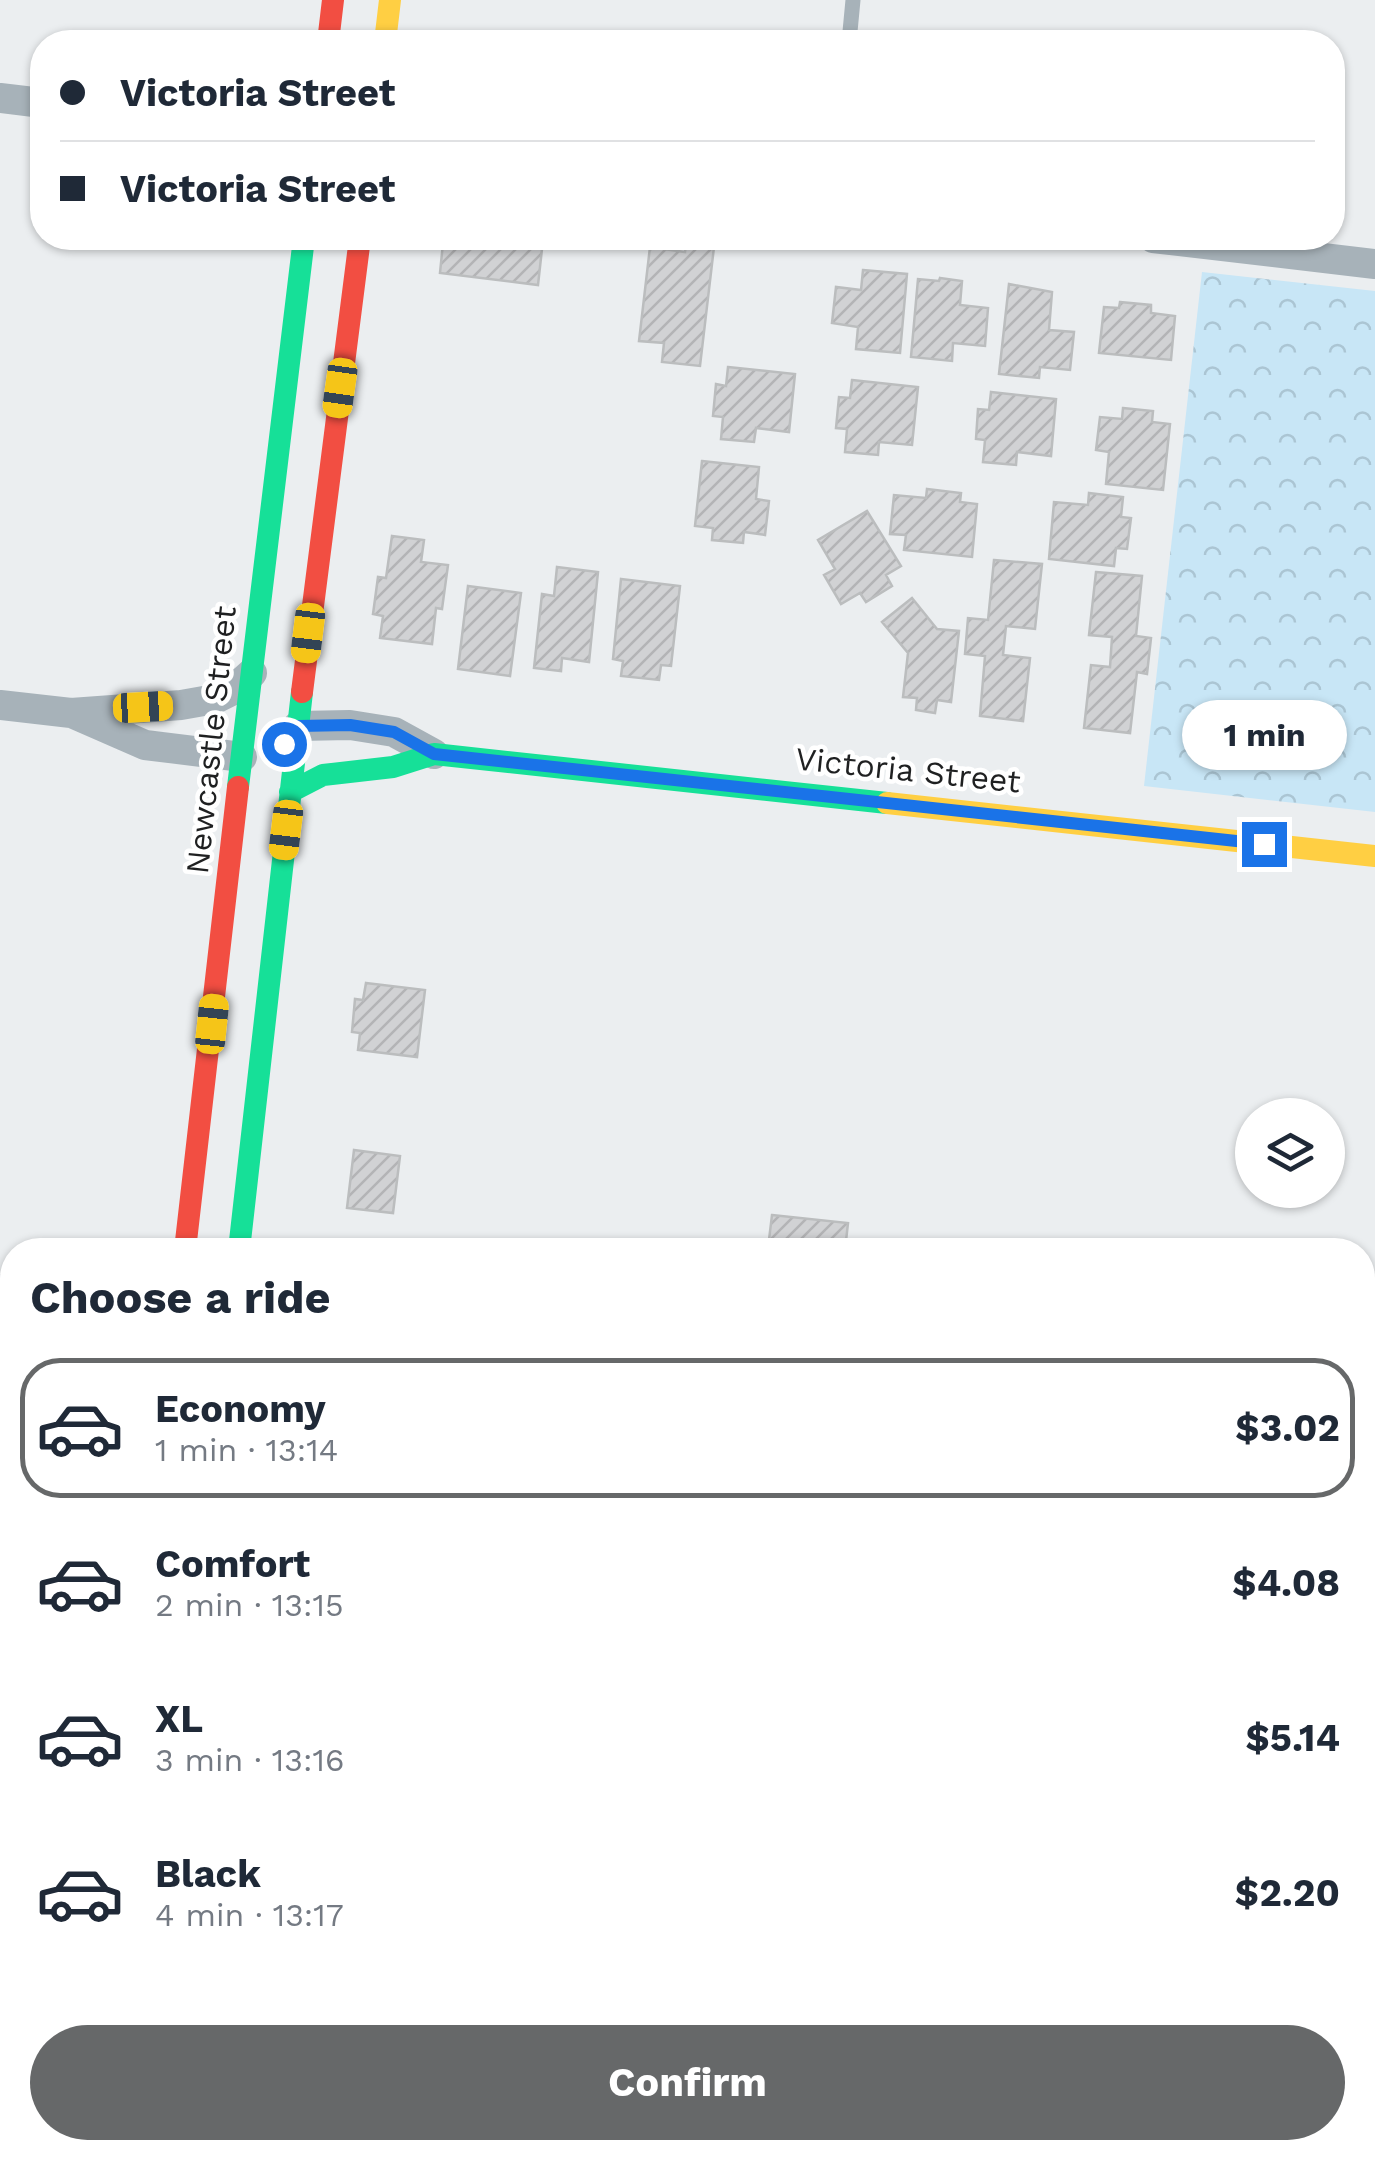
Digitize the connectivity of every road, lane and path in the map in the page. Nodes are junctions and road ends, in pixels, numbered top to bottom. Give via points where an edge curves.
1 (333, 0) edge
2 (390, 0) edge
3 (853, 0) edge
4 (329, 30) edge
5 (386, 30) edge
6 (850, 30) edge
7 (0, 98) edge
8 (30, 102) edge
9 (303, 250) edge
10 (358, 250) edge
11 (1255, 250) edge
12 (1375, 264) edge
13 (252, 673) junction
14 (0, 705) edge
15 (71, 712) junction
16 (283, 718) junction
17 (434, 754) junction
18 (258, 766) junction
19 (290, 792) junction
20 (1375, 856) edge
21 (186, 1238) edge
22 (240, 1238) edge

1 - 4 main road
2 - 5 main road
3 - 6 lane
7 - 8 street
9 - 13 main road, Newcastle Street
10 - 16 main road via 305,662
11 - 12 street
13 - 15 street via 215,699
13 - 18 main road, Newcastle Street
14 - 15 street
15 - 18 street via 145,745
16 - 17 street, Victoria Street via 394,732
16 - 18 main road
16 - 19 main road
17 - 19 main road, Victoria Street via 324,775
17 - 20 main road, Victoria Street
18 - 21 main road, Newcastle Street via 234,836
19 - 22 main road

